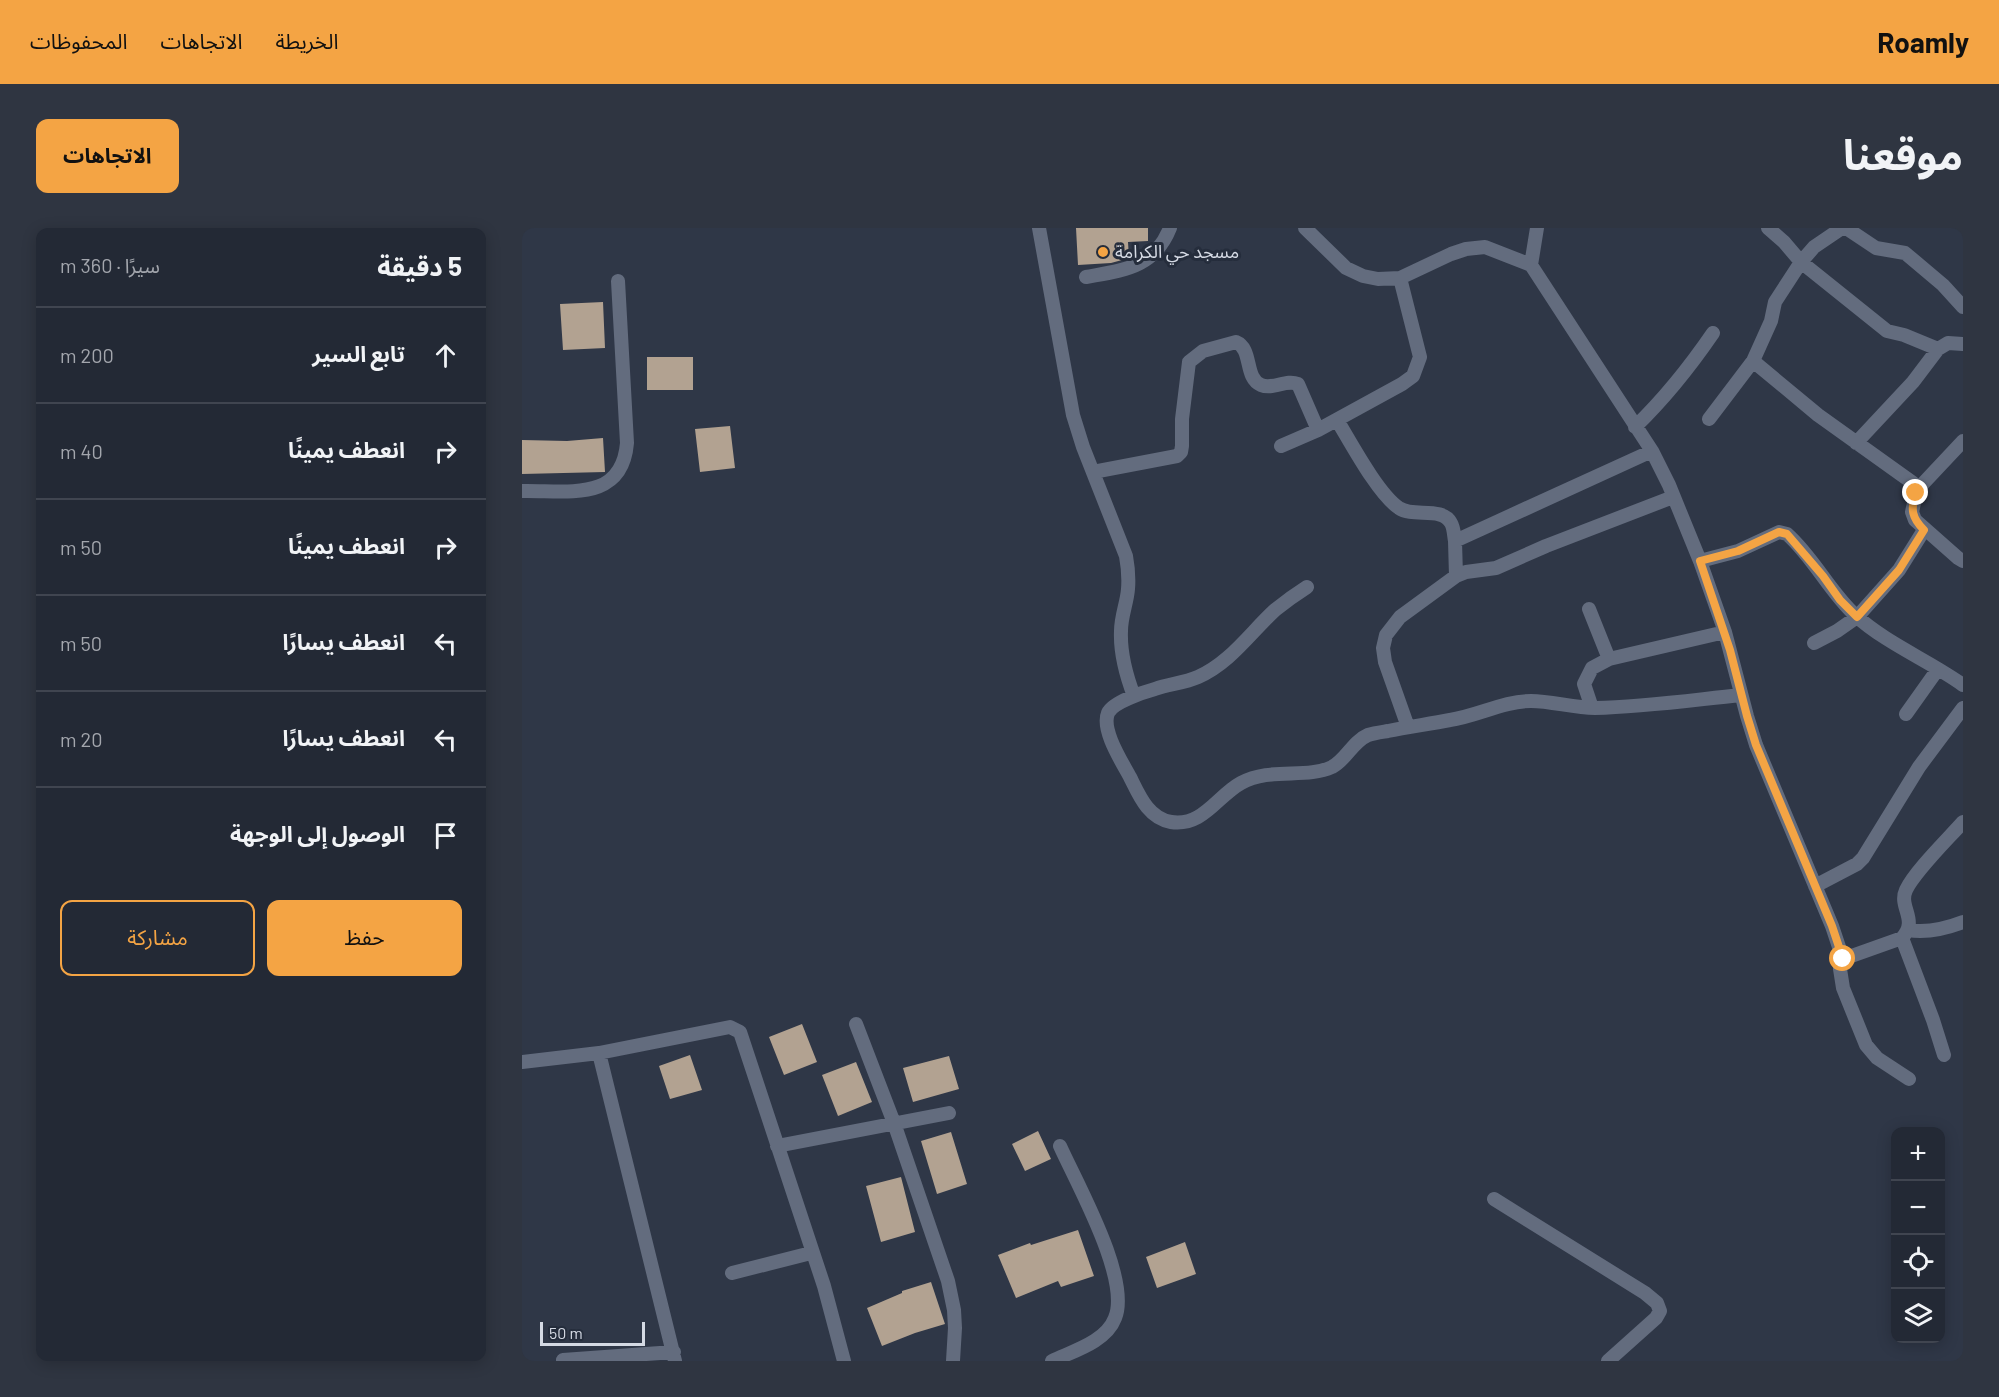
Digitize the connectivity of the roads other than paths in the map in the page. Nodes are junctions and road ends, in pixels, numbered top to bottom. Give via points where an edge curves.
1 (1039, 228) edge
2 (1170, 228) edge
3 (1305, 228) edge
4 (1537, 228) edge
5 (1768, 228) edge
6 (1844, 228) edge
7 (1800, 262) junction
8 (1531, 265) junction
9 (1086, 277) dead end
10 (1400, 278) junction
11 (618, 280) dead end
12 (1963, 307) edge
13 (1713, 333) dead end
14 (1963, 344) edge
15 (1938, 348) junction
16 (1753, 361) junction
17 (1709, 419) dead end
18 (1337, 420) junction
19 (1635, 427) junction
20 (1318, 430) junction
21 (1963, 441) edge
22 (1856, 443) junction
23 (1281, 446) dead end
24 (1652, 451) junction
25 (1093, 472) junction
26 (1917, 490) junction
27 (522, 491) edge
28 (1673, 497) junction
29 (1924, 530) junction
30 (1455, 541) junction
31 (1700, 561) junction
32 (1963, 561) edge
33 (1456, 576) junction
34 (1307, 587) dead end
35 (1589, 609) dead end
36 (1857, 617) junction
37 (1725, 632) junction
38 (1814, 643) dead end
39 (1609, 659) junction
40 (1938, 669) junction
41 (1963, 685) edge
42 (1741, 695) junction
43 (1134, 696) junction
44 (1592, 708) junction
45 (1963, 708) edge
46 (1906, 714) dead end
47 (1408, 727) junction
48 (1963, 822) edge
49 (1815, 886) junction
50 (1963, 922) edge
51 (1905, 934) junction
52 (1843, 959) junction
53 (856, 1024) dead end
54 (599, 1053) junction
55 (1944, 1055) dead end
56 (522, 1062) edge
57 (1909, 1079) dead end
58 (949, 1113) dead end
59 (894, 1123) junction
60 (777, 1146) junction
61 (1060, 1146) dead end
62 (1494, 1199) dead end
63 (811, 1253) junction
64 (732, 1272) dead end
65 (674, 1357) edge
66 (563, 1360) edge
67 (844, 1361) edge
68 (953, 1361) edge
69 (1052, 1361) edge
70 (1608, 1361) edge

1 - 25 street via 1073,415
2 - 9 street via 1149,260
3 - 10 street via 1346,268 1378,279
4 - 8 street
5 - 7 street
6 - 7 street via 1814,247
6 - 12 street via 1876,248 1905,253
7 - 15 street via 1887,331
7 - 16 street via 1775,302
8 - 10 street via 1485,248 1466,249
8 - 19 street
10 - 18 street via 1420,357 1417,367 1402,384
11 - 27 street via 627,443 621,470 609,482 592,489
13 - 19 street via 1663,400
14 - 15 street via 1948,343
15 - 22 street via 1913,382
16 - 17 street
16 - 22 street
18 - 20 street
18 - 30 street via 1397,507 1404,512 1443,516 1452,524
19 - 24 street
20 - 23 street
20 - 25 street via 1298,384 1259,385 1244,348 1236,342 1203,351 1189,362 1182,446 1177,456
21 - 26 street
22 - 26 street via 1913,483
24 - 28 street
24 - 30 street
25 - 43 street via 1126,556 1129,573 1121,630 1122,653
26 - 29 street via 1912,512
28 - 31 street
28 - 33 street via 1497,568
29 - 32 street
29 - 36 street via 1899,570
30 - 33 street
31 - 36 street via 1738,551 1779,532 1787,534
31 - 37 street
33 - 47 street via 1400,617 1386,635 1385,662
34 - 43 street via 1274,611 1216,666 1198,677
35 - 39 street
36 - 38 street
36 - 40 street
37 - 39 street
37 - 42 street
39 - 44 street via 1587,675 1584,684
40 - 41 street
40 - 46 street
42 - 44 street
42 - 49 street via 1756,745
43 - 47 street via 1108,713 1111,740 1142,802 1157,817 1171,822 1189,822 1229,790 1253,777 1332,767 1368,735
44 - 47 street via 1530,701
45 - 49 street via 1919,767 1863,858
48 - 51 street via 1906,889 1909,916
49 - 52 street
50 - 51 street
51 - 52 street
51 - 55 street
52 - 57 street via 1843,988 1866,1045 1877,1058
53 - 59 street
54 - 56 street
54 - 60 street via 730,1027 736,1029
54 - 65 street
58 - 59 street
59 - 60 street
59 - 68 street via 952,1296
60 - 63 street
61 - 69 street via 1111,1258 1118,1299 1115,1318 1106,1332
62 - 70 street via 1657,1303 1660,1311 1656,1318
63 - 64 street
63 - 67 street
65 - 66 street

